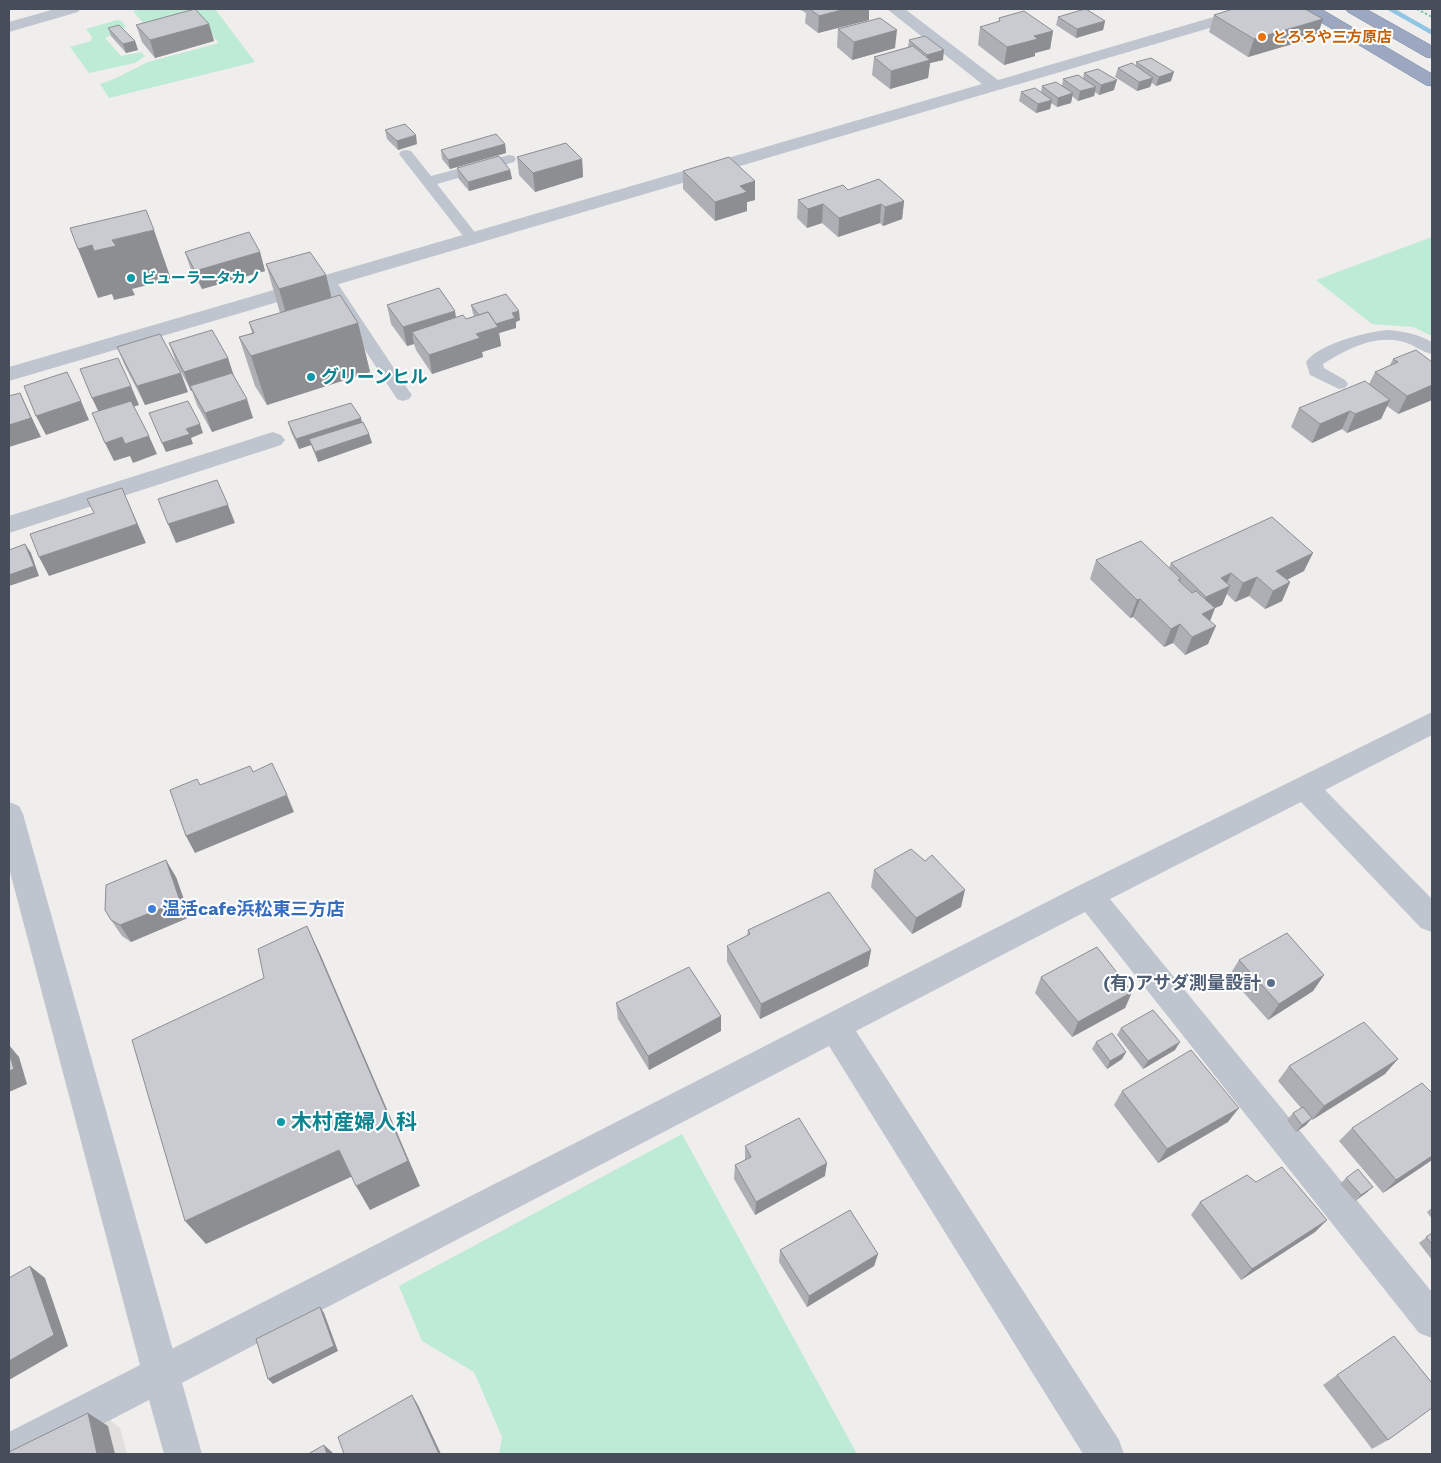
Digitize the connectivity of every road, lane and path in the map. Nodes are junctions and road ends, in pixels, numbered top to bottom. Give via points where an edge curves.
1 (72, 9) edge
2 (895, 9) edge
3 (1258, 9) edge
4 (1310, 9) edge
5 (1354, 9) edge
6 (1418, 9) edge
7 (1432, 17) edge
8 (9, 27) edge
9 (1432, 53) edge
10 (1432, 81) edge
11 (995, 86) junction
12 (406, 154) dead end
13 (509, 159) dead end
14 (427, 182) junction
15 (472, 238) junction
16 (328, 281) junction
17 (1432, 349) edge
18 (9, 374) edge
19 (1339, 384) dead end
20 (402, 395) dead end
21 (273, 440) dead end
22 (9, 525) edge
23 (1432, 723) edge
24 (1305, 788) junction
25 (9, 814) edge
26 (1089, 896) junction
27 (1432, 919) edge
28 (835, 1027) junction
29 (1432, 1320) edge
30 (161, 1374) junction
31 (9, 1452) edge
32 (183, 1454) edge
33 (1105, 1454) edge

1 - 8 street
2 - 11 street
3 - 11 street
4 - 10 highway
5 - 9 highway
6 - 7 path
11 - 15 street
12 - 14 lane
13 - 14 lane
14 - 15 lane
15 - 16 street
16 - 18 street
16 - 20 lane
17 - 19 lane via 1404,335 1387,333 1358,340 1314,362 1316,371
21 - 22 street
23 - 24 street
24 - 26 street
24 - 27 street
25 - 30 street
26 - 28 street
26 - 29 street
28 - 30 street
28 - 33 street
30 - 31 street
30 - 32 street

